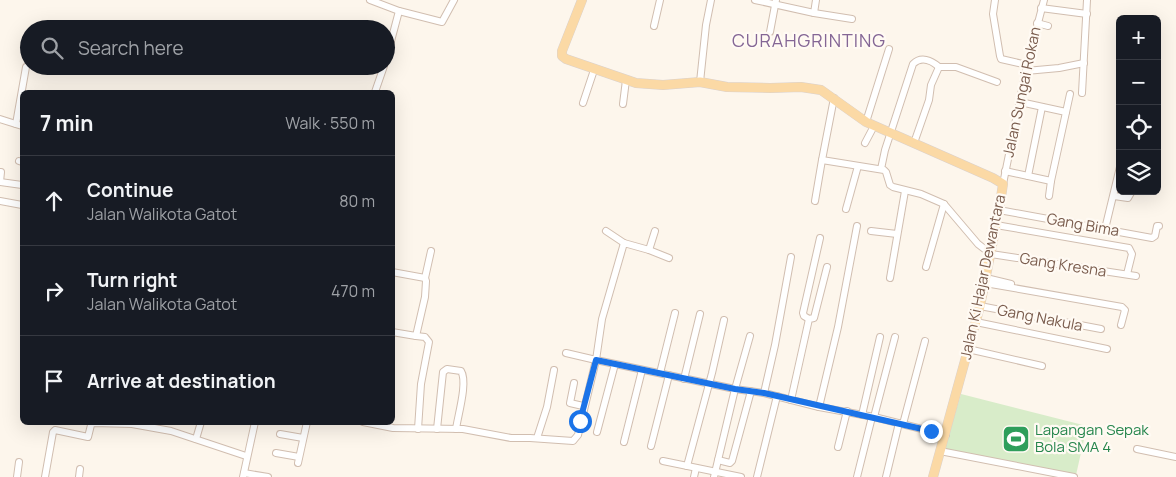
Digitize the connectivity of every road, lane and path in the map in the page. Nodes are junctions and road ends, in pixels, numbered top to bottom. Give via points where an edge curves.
1 (370, 0) edge
2 (454, 0) edge
3 (582, 0) edge
4 (660, 0) edge
5 (711, 0) edge
6 (755, 0) edge
7 (816, 0) edge
8 (995, 0) edge
9 (1044, 0) edge
10 (1087, 0) edge
11 (776, 2) edge
12 (1041, 8) junction
13 (399, 11) junction
14 (814, 14) junction
15 (1087, 14) junction
16 (852, 19) dead end
17 (1037, 23) junction
18 (654, 26) dead end
19 (1048, 26) dead end
20 (395, 27) edge
21 (770, 32) dead end
22 (889, 49) dead end
23 (1084, 63) junction
24 (939, 67) junction
25 (1026, 68) junction
26 (594, 70) junction
27 (25, 75) edge
28 (381, 75) edge
29 (626, 80) junction
30 (700, 82) junction
31 (997, 82) dead end
32 (23, 90) edge
33 (376, 90) edge
34 (1082, 93) dead end
35 (1070, 94) dead end
36 (834, 98) junction
37 (1020, 102) junction
38 (583, 103) dead end
39 (623, 104) dead end
40 (1042, 107) junction
41 (1066, 112) junction
42 (0, 119) edge
43 (870, 124) junction
44 (19, 125) edge
45 (891, 134) junction
46 (865, 143) dead end
47 (914, 143) junction
48 (822, 160) junction
49 (858, 166) junction
50 (881, 169) junction
51 (1005, 171) junction
52 (0, 172) edge
53 (1028, 176) junction
54 (1051, 181) junction
55 (0, 182) edge
56 (1002, 184) junction
57 (20, 185) edge
58 (1116, 186) edge
59 (906, 191) junction
60 (1130, 195) edge
61 (1049, 196) dead end
62 (1114, 196) junction
63 (0, 201) edge
64 (815, 201) dead end
65 (944, 204) junction
66 (20, 205) edge
67 (846, 209) dead end
68 (999, 210) junction
69 (996, 225) junction
70 (857, 226) dead end
71 (1159, 226) dead end
72 (1105, 229) junction
73 (871, 230) dead end
74 (606, 231) dead end
75 (655, 231) dead end
76 (897, 234) junction
77 (820, 238) dead end
78 (624, 243) junction
79 (649, 250) junction
80 (431, 251) dead end
81 (991, 254) junction
82 (791, 257) dead end
83 (669, 258) dead end
84 (827, 267) dead end
85 (926, 267) dead end
86 (395, 273) edge
87 (1127, 274) junction
88 (1136, 276) dead end
89 (425, 278) junction
90 (890, 278) dead end
91 (985, 281) junction
92 (1081, 299) junction
93 (1120, 304) dead end
94 (980, 306) junction
95 (675, 313) dead end
96 (700, 314) dead end
97 (810, 319) junction
98 (724, 320) dead end
99 (976, 322) junction
100 (1121, 325) dead end
101 (1101, 329) dead end
102 (395, 332) edge
103 (416, 336) junction
104 (750, 336) dead end
105 (880, 337) dead end
106 (895, 337) dead end
107 (925, 341) dead end
108 (968, 349) junction
109 (1107, 349) dead end
110 (566, 354) dead end
111 (596, 360) junction
112 (616, 364) junction
113 (1042, 366) dead end
114 (554, 370) dead end
115 (642, 370) junction
116 (660, 374) junction
117 (669, 375) junction
118 (684, 379) junction
119 (574, 383) dead end
120 (710, 384) junction
121 (735, 389) junction
122 (751, 391) junction
123 (764, 393) junction
124 (776, 396) junction
125 (791, 400) junction
126 (584, 406) junction
127 (819, 407) junction
128 (847, 411) junction
129 (862, 414) junction
130 (873, 417) junction
131 (901, 423) junction
132 (92, 425) edge
133 (137, 425) edge
134 (200, 425) edge
135 (254, 425) edge
136 (306, 425) edge
137 (378, 425) edge
138 (456, 428) junction
139 (418, 429) junction
140 (437, 429) junction
141 (597, 432) dead end
142 (280, 434) dead end
143 (946, 435) junction
144 (303, 438) junction
145 (538, 438) junction
146 (196, 439) junction
147 (624, 442) dead end
148 (651, 446) dead end
149 (838, 447) dead end
150 (1138, 449) dead end
151 (940, 451) junction
152 (276, 453) dead end
153 (246, 456) junction
154 (1176, 457) edge
155 (718, 460) junction
156 (662, 461) dead end
157 (19, 462) dead end
158 (688, 466) junction
159 (696, 468) junction
160 (80, 470) dead end
161 (715, 474) edge
162 (243, 475) edge
163 (17, 477) edge
164 (45, 477) edge
165 (79, 477) edge
166 (268, 477) edge
167 (694, 477) edge
168 (741, 477) edge
169 (757, 477) edge
170 (857, 477) edge
171 (886, 477) edge
172 (933, 477) edge
173 (1074, 477) edge

1 - 13 street
2 - 13 street via 442,22
3 - 26 main road, Jalan Ki Hajar Dewantara via 562,56
4 - 18 street
5 - 30 street
6 - 11 street
7 - 14 street
8 - 25 street via 993,14 1001,59
9 - 12 street, Jalan Sungai Rokan
10 - 15 street
11 - 14 street
11 - 21 street
12 - 15 street
12 - 17 street, Jalan Sungai Rokan
13 - 20 street
14 - 16 street
15 - 23 street
17 - 19 street
17 - 25 street, Jalan Sungai Rokan
22 - 43 street
23 - 25 street via 1059,68
23 - 34 street
24 - 31 street via 956,68
24 - 45 street via 925,59 913,64
24 - 47 street
25 - 37 street, Jalan Sungai Rokan
26 - 29 main road, Jalan Ki Hajar Dewantara
26 - 38 street
27 - 32 street
28 - 33 street
29 - 30 main road, Jalan Ki Hajar Dewantara via 651,84
29 - 39 street
30 - 36 main road, Jalan Ki Hajar Dewantara via 737,87 801,86 821,90
35 - 41 street
36 - 43 main road, Jalan Ki Hajar Dewantara
36 - 48 street
37 - 40 street
37 - 51 street, Jalan Sungai Rokan
40 - 41 street
40 - 53 street
41 - 54 street
42 - 44 street
43 - 45 main road, Jalan Ki Hajar Dewantara
43 - 46 street
45 - 47 main road, Jalan Ki Hajar Dewantara
45 - 50 street
47 - 56 main road, Jalan Ki Hajar Dewantara
48 - 49 street
48 - 64 street
49 - 50 street
49 - 67 street
50 - 59 street via 886,172 890,185
51 - 53 street
51 - 56 street, Jalan Sungai Rokan
52 - 55 street
53 - 54 street
54 - 61 street
55 - 57 street
56 - 68 main road, Jalan Ki Hajar Dewantara
58 - 62 street
59 - 65 street
59 - 76 street
60 - 62 street via 1128,198
62 - 72 street
63 - 66 street
65 - 81 street via 978,244
65 - 85 street
68 - 69 main road, Jalan Ki Hajar Dewantara
68 - 72 street, Gang Bima
69 - 81 main road, Jalan Ki Hajar Dewantara
69 - 87 street via 1129,248 1132,254
70 - 127 street
71 - 72 street, Gang Bima via 1152,238
73 - 76 street
74 - 78 street
75 - 79 street
76 - 90 street
77 - 97 street via 803,313
78 - 79 street
78 - 111 street via 602,319
79 - 83 street
80 - 89 street
81 - 87 street, Gang Kresna
81 - 91 main road, Jalan Ki Hajar Dewantara
82 - 123 street
84 - 97 street via 814,318
86 - 89 street
87 - 88 street, Gang Kresna
89 - 103 street via 425,297
91 - 92 street
91 - 94 main road, Jalan Ki Hajar Dewantara
92 - 93 street
92 - 100 street via 1123,308
94 - 99 main road, Jalan Ki Hajar Dewantara
94 - 101 street, Gang Nakula
95 - 116 street
96 - 118 street
97 - 125 street
98 - 120 street
99 - 108 main road, Jalan Ki Hajar Dewantara
99 - 109 street
102 - 103 street
103 - 139 street via 425,337 428,342
104 - 121 street
105 - 129 street
106 - 130 street
107 - 131 street
108 - 113 street
108 - 143 main road, Jalan Ki Hajar Dewantara
110 - 111 street
111 - 112 street
111 - 126 street
112 - 115 street
112 - 141 street
114 - 145 street
115 - 116 street
115 - 147 street
116 - 117 street
117 - 118 street
117 - 148 street
118 - 120 street
119 - 126 street via 570,403
120 - 121 street
120 - 158 street
121 - 122 street
121 - 155 street
122 - 123 street
122 - 155 street via 732,461
123 - 124 street
124 - 125 street
124 - 169 street
125 - 127 street
126 - 145 street via 578,435 573,441
127 - 128 street
128 - 129 street
128 - 149 street
129 - 130 street
130 - 131 street
130 - 170 street
131 - 143 street
131 - 171 street
132 - 164 street via 86,437 53,432
133 - 146 street
134 - 146 street
135 - 153 street
136 - 144 street
137 - 139 street
138 - 140 street
138 - 140 street via 464,374 446,369 443,372
138 - 145 street via 511,438
139 - 140 street
142 - 144 street
143 - 151 main road, Jalan Ki Hajar Dewantara
144 - 152 street via 299,460
146 - 153 street
150 - 154 street
151 - 172 main road, Jalan Ki Hajar Dewantara
151 - 173 street
153 - 162 street
155 - 161 street
156 - 158 street
157 - 163 street
158 - 159 street
159 - 161 street
159 - 167 street
160 - 165 street
161 - 168 street
162 - 166 street

